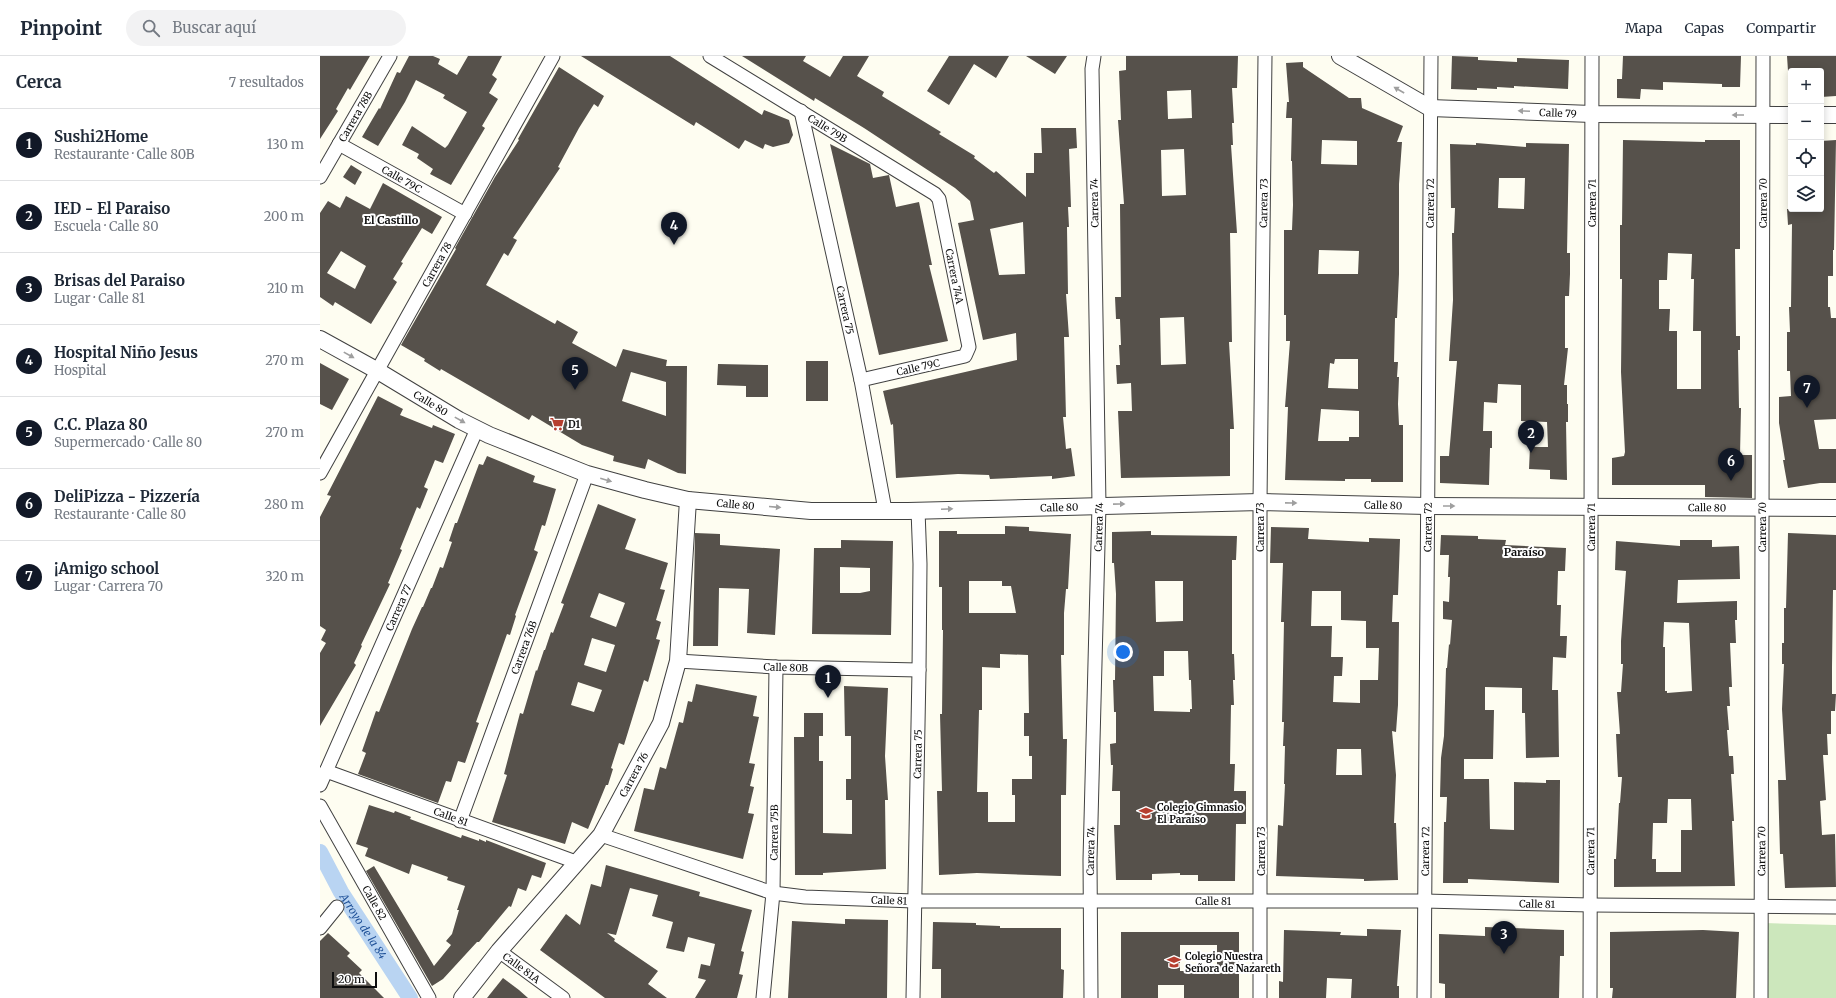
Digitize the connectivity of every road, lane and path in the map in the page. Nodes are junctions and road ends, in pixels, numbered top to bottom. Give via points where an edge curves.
1 (390, 56) edge
2 (553, 56) edge
3 (710, 56) edge
4 (1094, 56) edge
5 (1265, 56) edge
6 (1340, 56) edge
7 (1431, 56) edge
8 (1592, 56) edge
9 (1763, 56) edge
10 (1430, 108) junction
11 (801, 111) junction
12 (1592, 114) junction
13 (1763, 115) junction
14 (1788, 115) edge
15 (1824, 115) edge
16 (1836, 115) edge
17 (339, 144) junction
18 (320, 177) edge
19 (941, 204) joint
20 (465, 214) junction
21 (320, 339) edge
22 (969, 347) joint
23 (378, 371) junction
24 (861, 380) junction
25 (477, 429) junction
26 (320, 473) edge
27 (587, 474) junction
28 (688, 500) junction
29 (1260, 502) junction
30 (1099, 505) junction
31 (1427, 506) junction
32 (1591, 507) junction
33 (1762, 508) junction
34 (1836, 508) edge
35 (885, 510) junction
36 (918, 510) junction
37 (678, 661) junction
38 (776, 667) junction
39 (919, 670) junction
40 (326, 771) junction
41 (320, 785) edge
42 (320, 806) edge
43 (460, 821) junction
44 (601, 835) junction
45 (576, 862) junction
46 (773, 893) junction
47 (914, 901) junction
48 (1424, 901) junction
49 (1091, 902) junction
50 (1262, 902) junction
51 (1591, 906) junction
52 (337, 907) dead end
53 (1836, 907) edge
54 (1760, 908) junction
55 (320, 928) edge
56 (499, 951) junction
57 (429, 998) edge
58 (462, 998) edge
59 (563, 998) edge
60 (763, 998) edge
61 (912, 998) edge
62 (1091, 998) edge
63 (1260, 998) edge
64 (1424, 998) edge
65 (1590, 998) edge
66 (1761, 998) edge

1 - 17 street, Carrera 78B
2 - 20 street, Carrera 78
3 - 11 street, Calle 79B
4 - 30 street, Carrera 74 via 1092,70
5 - 29 street, Carrera 73
10 -> 6 street, Calle 79
7 - 10 street, Carrera 72
8 - 12 street, Carrera 71
9 - 13 street, Carrera 70
12 -> 10 street, Calle 79
10 - 31 street, Carrera 72
11 - 19 street, Calle 79B via 935,194
11 - 24 street, Carrera 75
13 -> 12 street, Calle 79
12 - 32 street, Carrera 71
13 - 14 street, Calle 79
13 - 33 street, Carrera 70
15 - 16 street
17 - 18 street, Carrera 78B
17 - 20 street, Calle 79C
19 - 22 street, Carrera 74A
20 - 23 street, Carrera 78
21 -> 23 street, Calle 80
22 - 24 street, Calle 79C via 965,356
23 -> 25 street, Calle 80
23 - 26 street, Carrera 78
24 - 35 street, Carrera 75
25 - 27 street, Calle 80
25 - 40 street, Carrera 77
27 -> 28 street, Calle 80
27 - 43 street, Carrera 76B
28 -> 35 street, Calle 80 via 811,511
28 - 37 street, Carrera 76
30 -> 29 street, Calle 80
29 -> 31 street, Calle 80
29 - 50 street, Carrera 73
36 -> 30 street, Calle 80
30 - 49 street, Carrera 74
31 -> 32 street, Calle 80
31 - 48 street, Carrera 72
32 - 33 street, Calle 80
32 - 51 street, Carrera 71
33 - 34 street, Calle 80
33 - 54 street, Carrera 70
35 - 36 street, Calle 80
36 - 39 street, Carrera 75
37 - 38 street, Calle 80B
37 - 44 street, Carrera 76 via 661,723
38 - 39 street, Calle 80B
38 - 46 street, Carrera 75B
39 - 47 street, Carrera 75
40 - 41 street, Carrera 77
40 - 43 street, Calle 81
42 - 57 street, Calle 82
43 - 45 street, Calle 81
44 - 45 street, Carrera 76
44 - 46 street, Calle 81
45 - 56 street, Carrera 76
46 - 47 street, Calle 81 via 805,897
46 - 60 street, Carrera 75B
47 - 49 street, Calle 81
47 - 61 street, Carrera 75
48 - 50 street, Calle 81
48 - 51 street, Calle 81
48 - 64 street, Carrera 72
49 - 50 street, Calle 81
49 - 62 street, Carrera 74
50 - 63 street, Carrera 73
51 - 54 street, Calle 81
51 - 65 street, Carrera 71
52 - 55 street
53 - 54 street, Calle 81
54 - 66 street, Carrera 70
56 - 58 street, Carrera 76
56 - 59 street, Calle 81A

